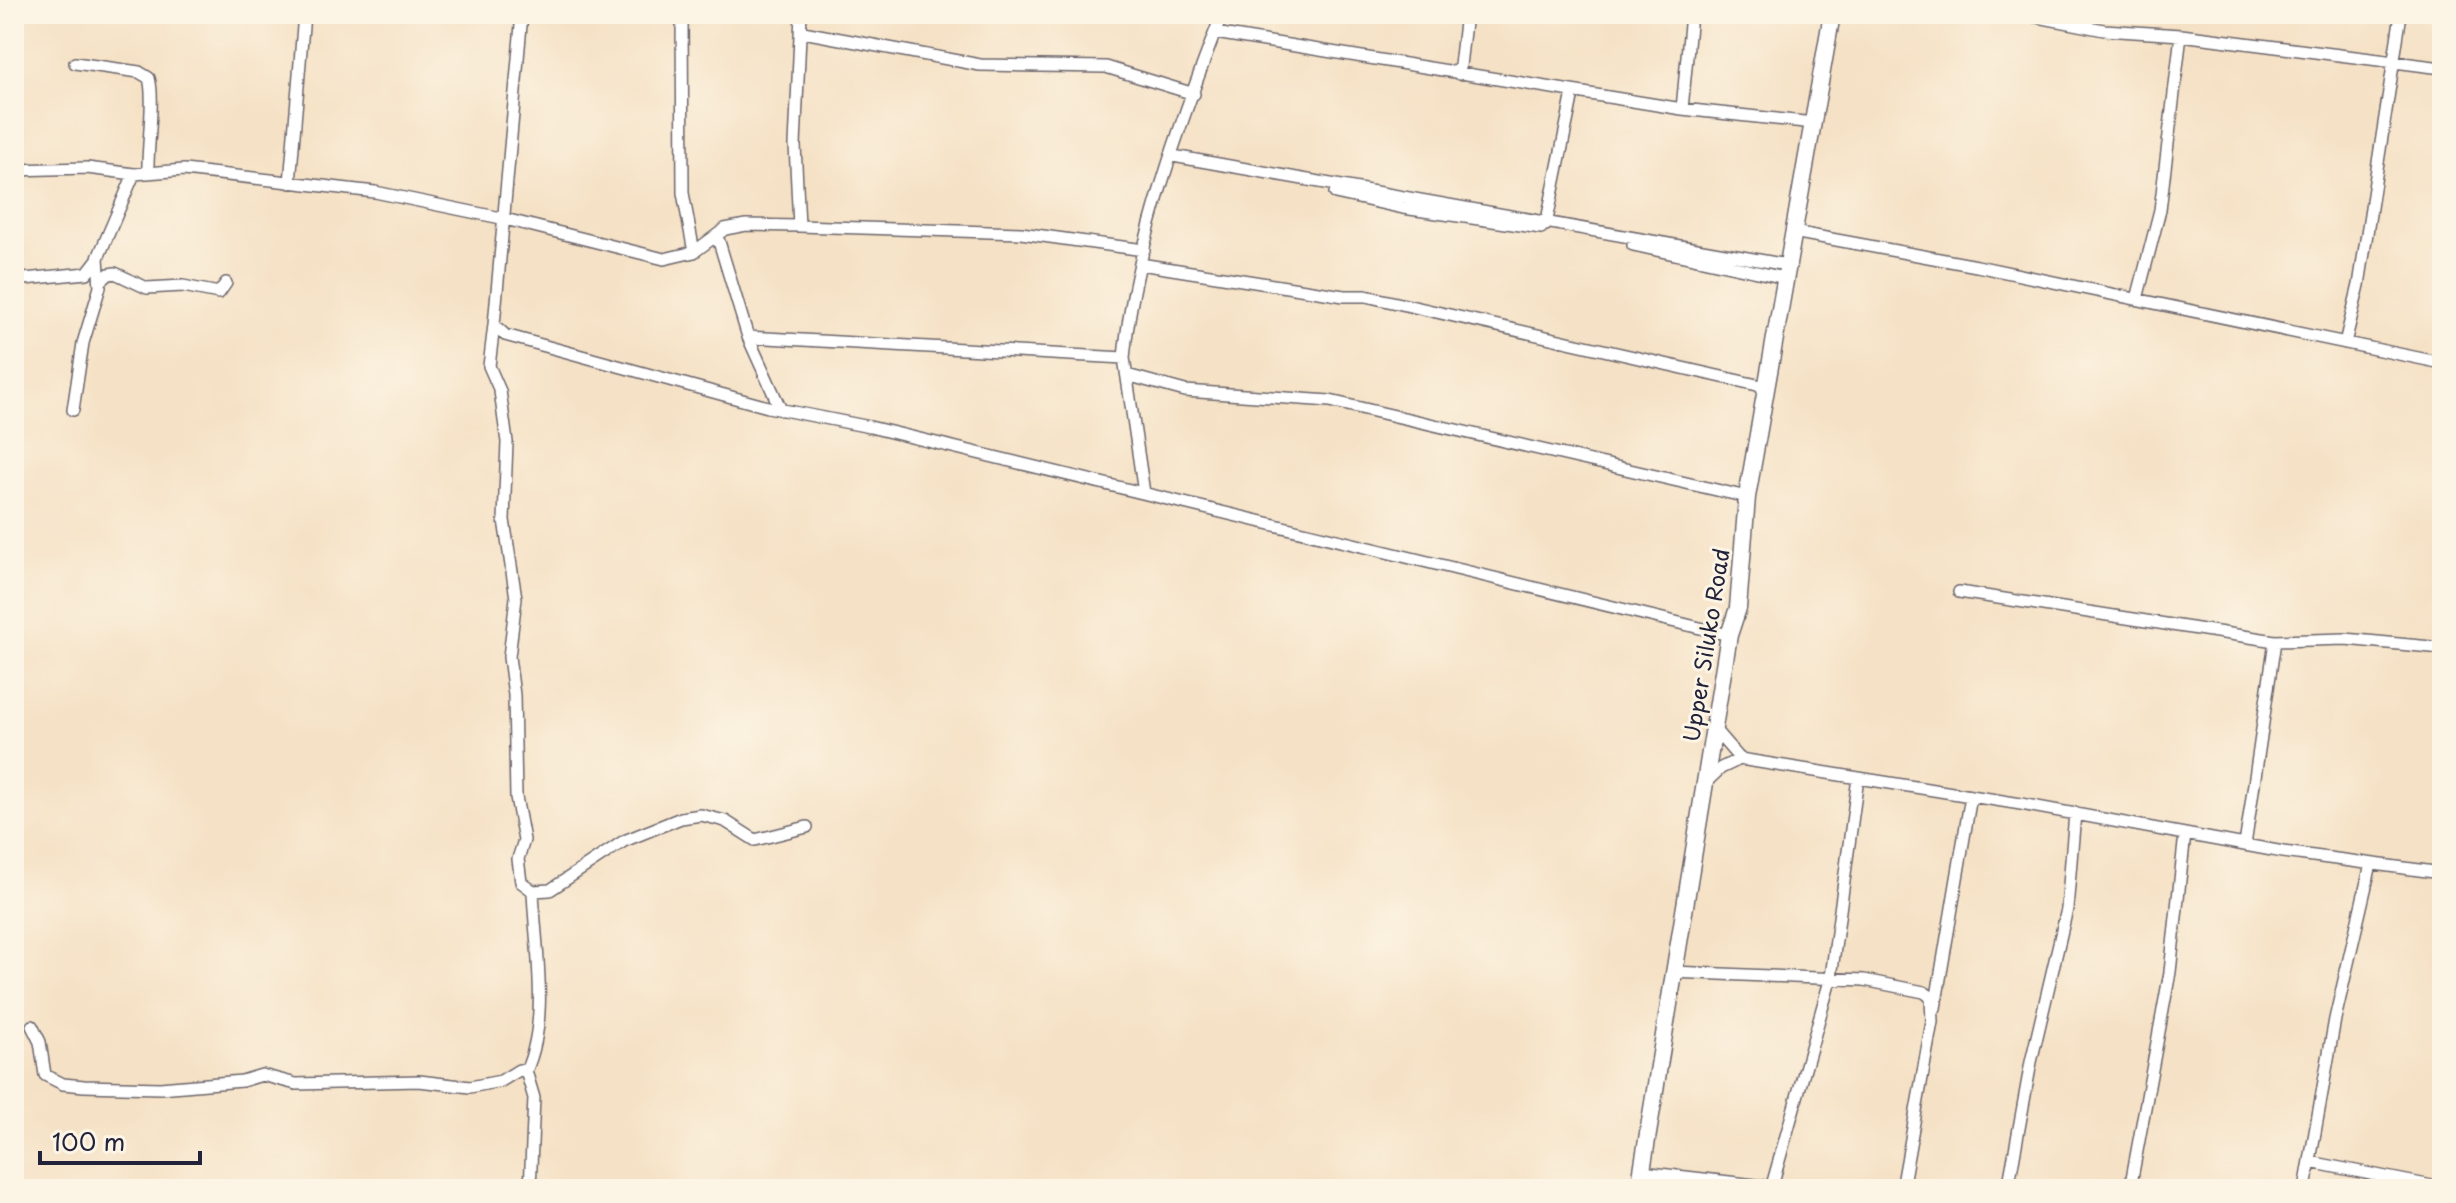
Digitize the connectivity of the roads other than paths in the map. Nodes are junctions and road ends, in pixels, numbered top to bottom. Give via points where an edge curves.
1 (304, 14) edge
2 (522, 14) edge
3 (682, 14) edge
4 (801, 14) edge
5 (1222, 14) edge
6 (1466, 14) edge
7 (1691, 14) edge
8 (1832, 14) edge
9 (2022, 14) edge
10 (2401, 14) edge
11 (803, 32) junction
12 (1215, 33) junction
13 (2181, 35) junction
14 (2394, 61) junction
15 (75, 63) dead end
16 (2442, 68) edge
17 (1459, 74) junction
18 (1576, 92) junction
19 (1194, 94) junction
20 (1682, 109) junction
21 (1814, 123) junction
22 (1173, 156) junction
23 (14, 170) edge
24 (148, 173) junction
25 (134, 174) junction
26 (290, 183) junction
27 (1335, 193) dead end
28 (501, 218) junction
29 (799, 226) junction
30 (1548, 226) junction
31 (1793, 232) junction
32 (717, 235) junction
33 (1144, 250) junction
34 (694, 252) junction
35 (98, 258) junction
36 (1140, 264) junction
37 (1786, 272) junction
38 (14, 280) edge
39 (100, 283) junction
40 (226, 283) dead end
41 (2137, 299) junction
42 (494, 325) junction
43 (748, 337) junction
44 (2345, 343) junction
45 (1124, 358) junction
46 (2442, 363) edge
47 (1127, 375) junction
48 (1766, 387) junction
49 (73, 410) dead end
50 (781, 410) junction
51 (1144, 493) junction
52 (1747, 497) junction
53 (1959, 592) dead end
54 (1729, 635) junction
55 (2275, 641) junction
56 (2442, 648) edge
57 (1714, 729) junction
58 (1740, 759) junction
59 (1858, 778) junction
60 (1706, 782) junction
61 (1971, 796) junction
62 (2075, 813) junction
63 (807, 827) dead end
64 (2185, 834) junction
65 (2245, 845) junction
66 (2371, 864) junction
67 (2442, 873) edge
68 (533, 891) junction
69 (1672, 972) junction
70 (1831, 977) junction
71 (1932, 1022) junction
72 (32, 1026) dead end
73 (526, 1071) junction
74 (2310, 1162) junction
75 (1642, 1172) junction
76 (1771, 1187) edge
77 (2442, 1188) edge
78 (530, 1189) edge
79 (1639, 1189) edge
80 (1790, 1189) edge
81 (1902, 1189) edge
82 (2008, 1189) edge
83 (2130, 1189) edge
84 (2305, 1189) edge

1 - 26 street
2 - 28 street
3 - 34 street via 683,193
4 - 11 street
5 - 12 street
6 - 17 street
7 - 20 street
8 - 21 main road, Upper Siluko Road
9 - 13 street via 2104,30
10 - 14 street
11 - 19 street via 980,65 1106,67
11 - 29 street via 795,145
12 - 17 street
12 - 19 street
13 - 14 street
13 - 41 street via 2160,210
14 - 16 street
14 - 44 street
15 - 24 street via 149,78
17 - 18 street
18 - 20 street
18 - 30 street
19 - 22 street
20 - 21 street
21 - 31 main road, Upper Siluko Road
22 - 30 street
22 - 33 street
23 - 25 street via 87,168
24 - 25 street
24 - 26 street via 184,170
25 - 35 street
26 - 28 street via 375,192
27 - 30 street via 1403,208
28 - 34 street via 664,259
28 - 42 street
29 - 32 street via 746,225
29 - 33 street via 1021,233
30 - 37 street
31 - 37 main road, Upper Siluko Road
31 - 41 street
32 - 34 street
32 - 43 street
33 - 36 street
35 - 38 street via 87,273
35 - 39 street
36 - 45 street
36 - 48 street via 1366,296
37 - 48 main road, Upper Siluko Road
39 - 40 street via 115,273 147,288 183,286 219,293
39 - 49 street via 83,343
41 - 44 street
42 - 50 street via 505,335
42 - 68 street via 489,366 500,391 507,442 504,520 516,598 509,657 516,797 524,840 518,859 521,882
43 - 45 street
43 - 50 street
44 - 46 street
45 - 47 street
47 - 51 street
47 - 52 street via 1185,391 1330,401
48 - 52 main road, Upper Siluko Road
50 - 51 street
51 - 54 street
52 - 54 main road, Upper Siluko Road via 1738,608
53 - 55 street
54 - 57 main road, Upper Siluko Road
55 - 56 street via 2345,639
55 - 65 street
57 - 58 street
57 - 60 main road, Upper Siluko Road
58 - 59 street
58 - 60 street
59 - 61 street
59 - 70 street
60 - 69 main road, Upper Siluko Road
61 - 62 street
61 - 71 street
62 - 64 street
62 - 82 street via 2067,909
63 - 68 street via 755,840 725,821 701,815 681,818 624,841 550,890
64 - 65 street
64 - 83 street via 2170,972
65 - 66 street
66 - 67 street
66 - 74 street via 2335,1019
68 - 73 street via 539,1019
69 - 70 street
69 - 75 main road, Upper Siluko Road
70 - 71 street via 1924,992 1933,1005
70 - 76 street
71 - 81 street
72 - 73 street via 45,1075 63,1084 160,1088 262,1075 296,1084 419,1081 470,1087
73 - 78 street via 534,1098
74 - 77 street
74 - 84 street
75 - 76 street
75 - 79 main road, Upper Siluko Road
76 - 80 street

